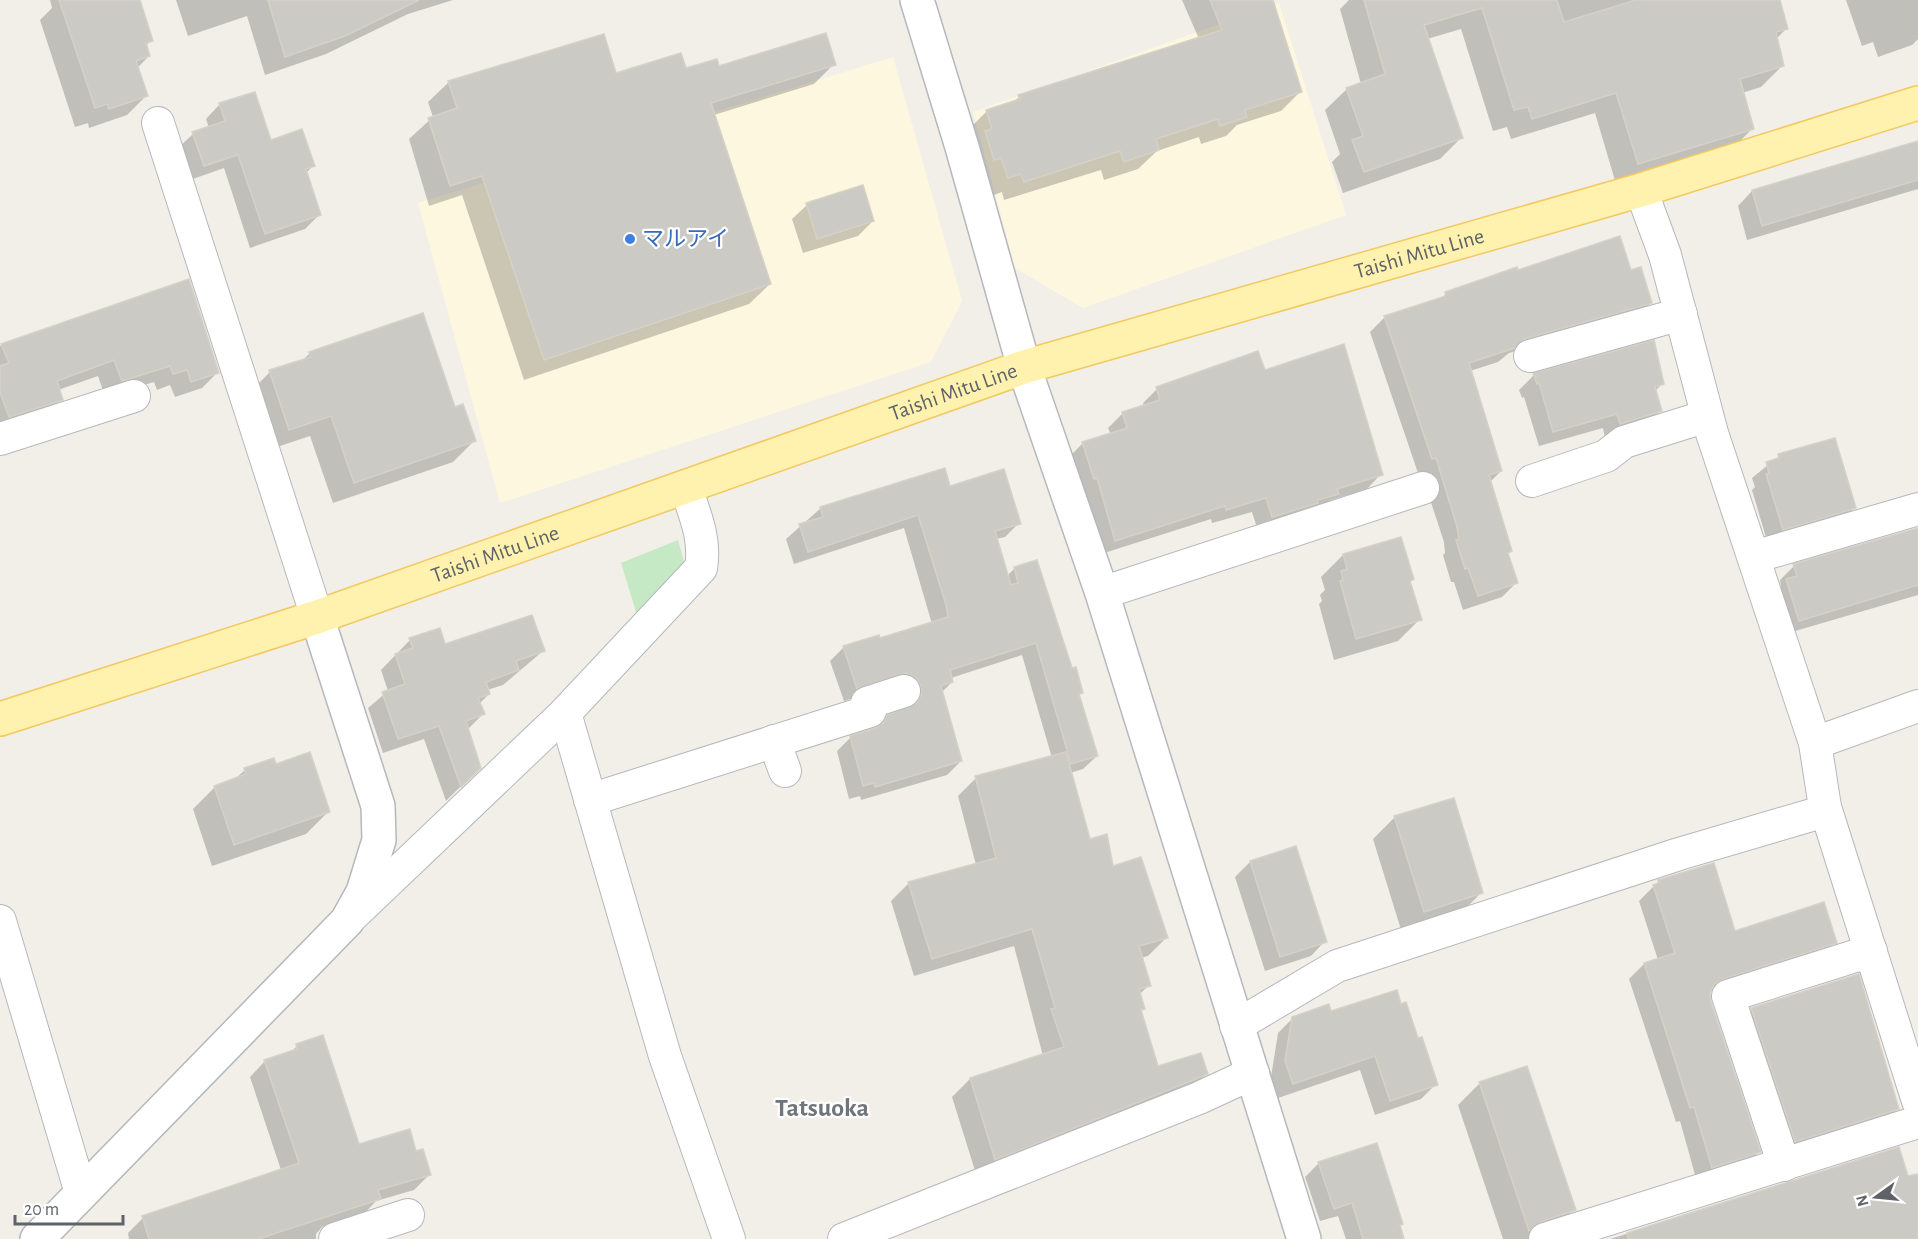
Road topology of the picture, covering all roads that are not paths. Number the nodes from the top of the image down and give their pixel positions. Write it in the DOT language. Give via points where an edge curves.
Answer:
graph roads {
  1 [pos="917,0"];
  2 [pos="1918,103"];
  3 [pos="158,123"];
  4 [pos="1641,190"];
  5 [pos="1681,314"];
  6 [pos="1530,356"];
  7 [pos="1024,368"];
  8 [pos="134,396"];
  9 [pos="1707,416"];
  10 [pos="0,440"];
  11 [pos="1532,481"];
  12 [pos="686,488"];
  13 [pos="1423,488"];
  14 [pos="1918,508"];
  15 [pos="1754,557"];
  16 [pos="1102,593"];
  17 [pos="317,616"];
  18 [pos="904,691"];
  19 [pos="1918,706"];
  20 [pos="565,713"];
  21 [pos="0,718"];
  22 [pos="774,741"];
  23 [pos="1815,743"];
  24 [pos="784,771"];
  25 [pos="590,800"];
  26 [pos="1825,807"];
  27 [pos="0,921"];
  28 [pos="347,921"];
  29 [pos="1871,951"];
  30 [pos="1236,1026"];
  31 [pos="1252,1073"];
  32 [pos="1918,1101"];
  33 [pos="1918,1122"];
  34 [pos="1784,1165"];
  35 [pos="81,1193"];
  36 [pos="408,1215"];
  37 [pos="376,1233"];
  38 [pos="37,1239"];
  39 [pos="335,1239"];
  40 [pos="729,1239"];
  41 [pos="844,1239"];
  42 [pos="1304,1239"];
  43 [pos="1545,1239"];
  1 -- 7 [label="street"];
  2 -- 4 [label="main road, Taishi Mitu Line"];
  3 -- 17 [label="street"];
  4 -- 5 [label="street"];
  4 -- 7 [label="main road, Taishi Mitu Line"];
  5 -- 6 [label="street"];
  5 -- 9 [label="street"];
  7 -- 12 [label="main road, Taishi Mitu Line"];
  7 -- 16 [label="street"];
  8 -- 10 [label="street"];
  9 -- 11 [label="street" via="1624,442 1606,456"];
  9 -- 15 [label="street"];
  12 -- 17 [label="main road, Taishi Mitu Line"];
  12 -- 20 [label="street" via="702,536 701,568"];
  13 -- 16 [label="street"];
  14 -- 15 [label="street"];
  15 -- 23 [label="street"];
  16 -- 30 [label="street"];
  17 -- 21 [label="main road, Taishi Mitu Line"];
  17 -- 28 [label="street" via="378,806 380,840 363,892"];
  18 -- 22 [label="street" via="867,703 870,711"];
  19 -- 23 [label="street"];
  20 -- 25 [label="street"];
  20 -- 28 [label="street"];
  22 -- 24 [label="street"];
  22 -- 25 [label="street"];
  23 -- 26 [label="street"];
  25 -- 40 [label="street" via="665,1056"];
  26 -- 29 [label="street"];
  26 -- 30 [label="street" via="1815,814 1679,854 1337,966"];
  27 -- 35 [label="street"];
  28 -- 35 [label="street"];
  29 -- 32 [label="street"];
  29 -- 34 [label="street" via="1728,996"];
  30 -- 31 [label="street"];
  31 -- 41 [label="street" via="1199,1098"];
  31 -- 42 [label="street"];
  33 -- 34 [label="street"];
  34 -- 43 [label="street"];
  35 -- 38 [label="street"];
  36 -- 37 [label="street"];
  37 -- 39 [label="street"];
}
